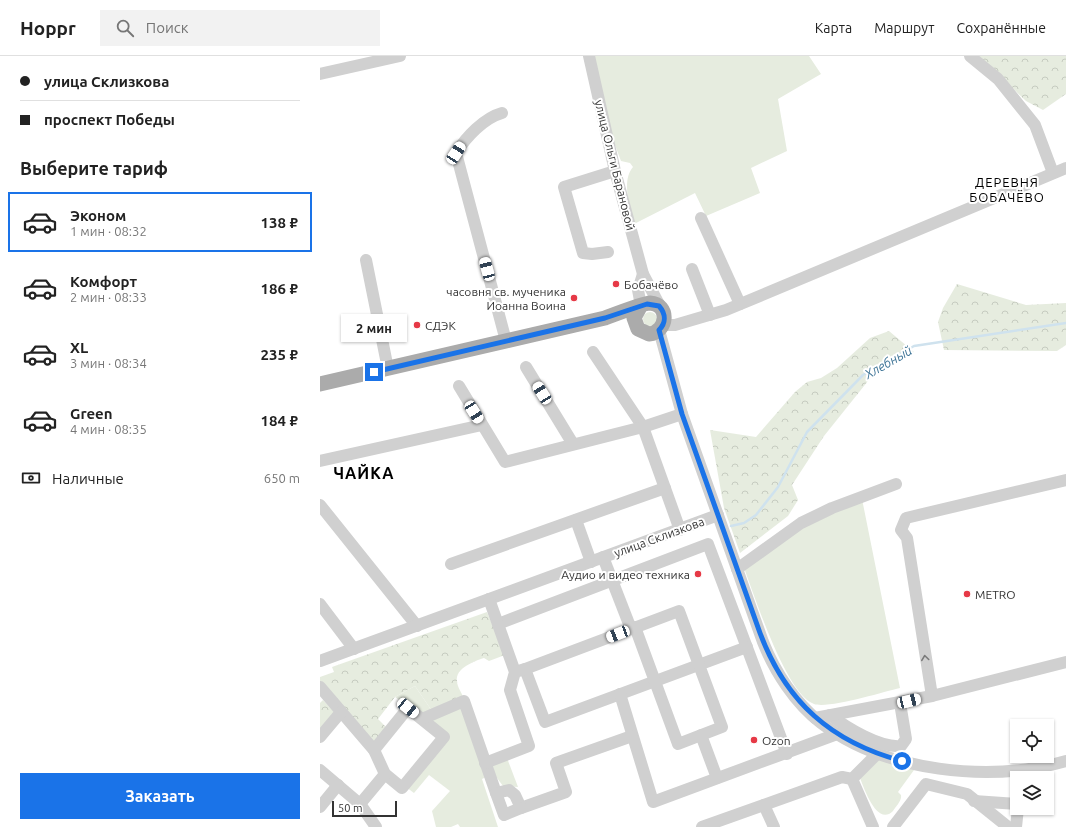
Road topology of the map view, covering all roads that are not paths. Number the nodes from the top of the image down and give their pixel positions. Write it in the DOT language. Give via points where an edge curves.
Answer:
graph roads {
  1 [pos="400,56"];
  2 [pos="589,56"];
  3 [pos="970,56"];
  4 [pos="320,74"];
  5 [pos="502,113"];
  6 [pos="1066,168"];
  7 [pos="615,171"];
  8 [pos="1053,173"];
  9 [pos="701,218"];
  10 [pos="608,252"];
  11 [pos="366,260"];
  12 [pos="692,269"];
  13 [pos="642,274"];
  14 [pos="740,304"];
  15 [pos="640,306"];
  16 [pos="661,308"];
  17 [pos="710,315"];
  18 [pos="605,318"];
  19 [pos="661,328"];
  20 [pos="640,330"];
  21 [pos="506,341"];
  22 [pos="593,352"];
  23 [pos="667,359"];
  24 [pos="526,367"];
  25 [pos="388,369"];
  26 [pos="320,384"];
  27 [pos="459,386"];
  28 [pos="682,414"];
  29 [pos="482,425"];
  30 [pos="643,427"];
  31 [pos="574,444"];
  32 [pos="320,461"];
  33 [pos="1066,480"];
  34 [pos="896,484"];
  35 [pos="665,488"];
  36 [pos="320,505"];
  37 [pos="718,515"];
  38 [pos="576,520"];
  39 [pos="680,530"];
  40 [pos="603,557"];
  41 [pos="591,562"];
  42 [pos="451,564"];
  43 [pos="737,569"];
  44 [pos="612,580"];
  45 [pos="489,599"];
  46 [pos="320,604"];
  47 [pos="498,624"];
  48 [pos="417,626"];
  49 [pos="633,628"];
  50 [pos="747,647"];
  51 [pos="354,649"];
  52 [pos="320,661"];
  53 [pos="1066,662"];
  54 [pos="699,664"];
  55 [pos="520,670"];
  56 [pos="655,681"];
  57 [pos="320,686"];
  58 [pos="620,694"];
  59 [pos="932,696"];
  60 [pos="900,703"];
  61 [pos="341,712"];
  62 [pos="830,715"];
  63 [pos="815,718"];
  64 [pos="422,719"];
  65 [pos="837,734"];
  66 [pos="701,735"];
  67 [pos="632,736"];
  68 [pos="320,737"];
  69 [pos="374,750"];
  70 [pos="787,754"];
  71 [pos="877,754"];
  72 [pos="1066,761"];
  73 [pos="485,763"];
  74 [pos="320,770"];
  75 [pos="385,774"];
  76 [pos="717,778"];
  77 [pos="852,779"];
  78 [pos="338,785"];
  79 [pos="496,793"];
  80 [pos="974,801"];
  81 [pos="360,804"];
  82 [pos="1010,804"];
  83 [pos="764,805"];
  84 [pos="320,807"];
  85 [pos="521,808"];
  86 [pos="1017,815"];
  87 [pos="376,827"];
  88 [pos="702,827"];
  89 [pos="774,827"];
  90 [pos="873,827"];
  91 [pos="893,827"];
  92 [pos="1008,827"];
  93 [pos="1016,827"];
  1 -- 4 [label="street"];
  2 -- 7 [label="street, улица Ольги Барановой"];
  3 -- 8 [label="street" via="998,80 1036,125"];
  5 -- 21 [label="street" via="495,115 479,128 463,142 456,153"];
  6 -- 8 [label="street"];
  7 -- 10 [label="street" via="564,187 583,253"];
  7 -- 13 [label="street, улица Ольги Барановой"];
  8 -- 14 [label="street"];
  9 -- 14 [label="street"];
  11 -- 25 [label="street"];
  12 -- 17 [label="street"];
  13 -- 15 [label="street, улица Ольги Барановой" via="638,290"];
  13 -- 16 [label="street, улица Ольги Барановой"];
  14 -- 17 [label="street"];
  15 -- 16 [label="main road" via="652,303"];
  15 -- 18 [label="main road"];
  15 -- 20 [label="main road" via="634,318"];
  16 -- 19 [label="main road" via="664,315"];
  17 -- 19 [label="street"];
  18 -- 20 [label="main road" via="623,322"];
  18 -- 21 [label="main road"];
  19 -- 20 [label="main road" via="651,334"];
  19 -- 23 [label="street"];
  20 -- 23 [label="street"];
  21 -- 25 [label="main road"];
  22 -- 30 [label="street"];
  23 -- 28 [label="street"];
  24 -- 31 [label="street"];
  25 -- 26 [label="main road"];
  27 -- 29 [label="street"];
  28 -- 30 [label="street"];
  28 -- 37 [label="street"];
  29 -- 31 [label="street" via="505,462"];
  29 -- 32 [label="street"];
  30 -- 31 [label="street"];
  30 -- 35 [label="street"];
  59 -- 33 [label="street, one-way" via="907,538 901,530 906,518"];
  34 -- 43 [label="street" via="800,523"];
  35 -- 38 [label="street"];
  35 -- 39 [label="street"];
  36 -- 48 [label="street"];
  37 -- 39 [label="street, улица Склизкова"];
  37 -- 43 [label="street, улица Склизкова"];
  38 -- 41 [label="street"];
  38 -- 42 [label="street"];
  39 -- 40 [label="street, улица Склизкова"];
  40 -- 41 [label="street, улица Склизкова"];
  40 -- 44 [label="street"];
  41 -- 45 [label="street, улица Склизкова"];
  43 -- 63 [label="street, улица Склизкова" via="771,659 790,690"];
  44 -- 47 [label="street"];
  44 -- 49 [label="street"];
  44 -- 50 [label="street" via="708,544"];
  45 -- 47 [label="street"];
  45 -- 48 [label="street, улица Склизкова"];
  46 -- 51 [label="street"];
  47 -- 55 [label="street"];
  48 -- 51 [label="street, улица Склизкова"];
  49 -- 54 [label="street" via="679,610"];
  49 -- 55 [label="street"];
  49 -- 56 [label="street"];
  50 -- 54 [label="street"];
  50 -- 70 [label="street"];
  51 -- 52 [label="street, улица Склизкова"];
  53 -- 59 [label="street"];
  54 -- 56 [label="street"];
  54 -- 66 [label="street" via="722,727"];
  55 -- 58 [label="street" via="545,722"];
  55 -- 73 [label="street" via="510,690 529,746"];
  56 -- 58 [label="street"];
  56 -- 66 [label="street" via="678,744"];
  57 -- 61 [label="street"];
  58 -- 67 [label="street"];
  59 -- 60 [label="street"];
  60 -- 62 [label="street"];
  60 -- 62 [label="street" via="906,739 901,746 892,747 880,743 856,732"];
  61 -- 68 [label="street"];
  61 -- 69 [label="street"];
  62 -- 63 [label="street"];
  63 -- 65 [label="street, улица Склизкова"];
  64 -- 69 [label="street" via="408,708"];
  64 -- 73 [label="street" via="464,701"];
  64 -- 75 [label="street" via="444,737 402,788"];
  65 -- 70 [label="street"];
  65 -- 71 [label="street, улица Склизкова"];
  66 -- 76 [label="street"];
  67 -- 76 [label="street" via="653,802"];
  67 -- 85 [label="street" via="556,763 568,797"];
  69 -- 75 [label="street"];
  70 -- 76 [label="street"];
  71 -- 72 [label="street, улица Склизкова" via="916,764 973,770 1040,768"];
  71 -- 77 [label="street"];
  73 -- 79 [label="street"];
  74 -- 78 [label="street"];
  75 -- 81 [label="street"];
  77 -- 83 [label="street" via="842,777"];
  77 -- 90 [label="street"];
  78 -- 81 [label="street"];
  78 -- 84 [label="street"];
  79 -- 85 [label="street" via="509,790 515,795"];
  79 -- 85 [label="street" via="504,814"];
  80 -- 82 [label="street"];
  80 -- 91 [label="street" via="966,794 926,784"];
  80 -- 92 [label="street"];
  81 -- 87 [label="street"];
  83 -- 88 [label="street"];
  83 -- 89 [label="street"];
  86 -- 93 [label="street"];
}
